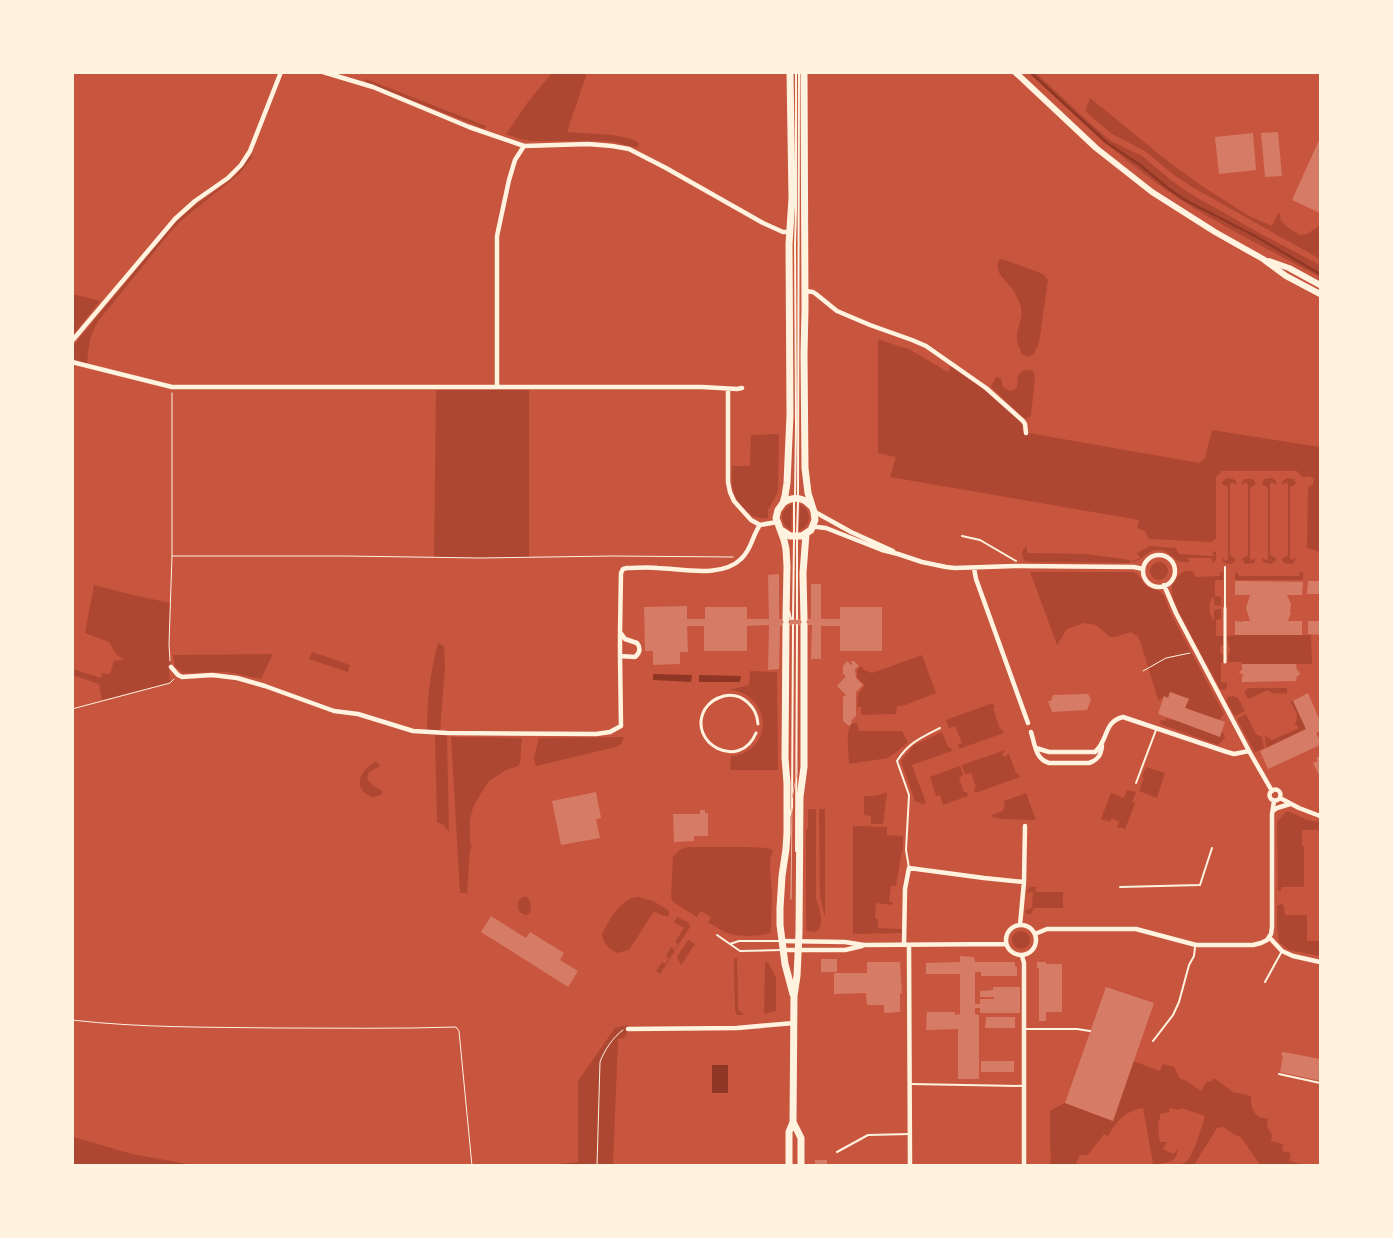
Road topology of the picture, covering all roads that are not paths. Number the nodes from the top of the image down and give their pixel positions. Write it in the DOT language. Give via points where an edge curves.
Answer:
graph roads {
  1 [pos="281,72"];
  2 [pos="323,72"];
  3 [pos="790,72"];
  4 [pos="797,72"];
  5 [pos="804,72"];
  6 [pos="1015,72"];
  7 [pos="524,146"];
  8 [pos="789,232"];
  9 [pos="1263,259"];
  10 [pos="1320,285"];
  11 [pos="805,291"];
  12 [pos="1320,294"];
  13 [pos="72,341"];
  14 [pos="72,362"];
  15 [pos="497,387"];
  16 [pos="742,388"];
  17 [pos="728,389"];
  18 [pos="1026,433"];
  19 [pos="796,498"];
  20 [pos="782,503"];
  21 [pos="814,510"];
  22 [pos="777,522"];
  23 [pos="760,525"];
  24 [pos="812,527"];
  25 [pos="781,530"];
  26 [pos="806,534"];
  27 [pos="962,536"];
  28 [pos="796,537"];
  29 [pos="898,554"];
  30 [pos="1016,562"];
  31 [pos="1225,567"];
  32 [pos="974,568"];
  33 [pos="1143,569"];
  34 [pos="1164,585"];
  35 [pos="1225,608"];
  36 [pos="790,622"];
  37 [pos="800,622"];
  38 [pos="620,632"];
  39 [pos="620,656"];
  40 [pos="1225,662"];
  41 [pos="171,667"];
  42 [pos="1028,723"];
  43 [pos="758,724"];
  44 [pos="940,728"];
  45 [pos="1156,728"];
  46 [pos="1031,732"];
  47 [pos="756,733"];
  48 [pos="1102,742"];
  49 [pos="1036,748"];
  50 [pos="1249,751"];
  51 [pos="1059,752"];
  52 [pos="1056,763"];
  53 [pos="1136,783"];
  54 [pos="1272,791"];
  55 [pos="1280,798"];
  56 [pos="1274,801"];
  57 [pos="1290,804"];
  58 [pos="1272,811"];
  59 [pos="1320,816"];
  60 [pos="1025,826"];
  61 [pos="787,833"];
  62 [pos="1212,848"];
  63 [pos="909,868"];
  64 [pos="1024,882"];
  65 [pos="1120,887"];
  66 [pos="1020,925"];
  67 [pos="1035,934"];
  68 [pos="717,935"];
  69 [pos="1269,937"];
  70 [pos="782,941"];
  71 [pos="799,942"];
  72 [pos="730,944"];
  73 [pos="1006,944"];
  74 [pos="906,945"];
  75 [pos="1196,945"];
  76 [pos="864,946"];
  77 [pos="783,950"];
  78 [pos="798,950"];
  79 [pos="1282,951"];
  80 [pos="1022,956"];
  81 [pos="1320,962"];
  82 [pos="1264,982"];
  83 [pos="794,996"];
  84 [pos="794,1023"];
  85 [pos="628,1029"];
  86 [pos="1024,1029"];
  87 [pos="1090,1031"];
  88 [pos="1153,1041"];
  89 [pos="1279,1074"];
  90 [pos="1320,1083"];
  91 [pos="909,1084"];
  92 [pos="1024,1086"];
  93 [pos="793,1122"];
  94 [pos="910,1134"];
  95 [pos="837,1152"];
  96 [pos="789,1166"];
  97 [pos="801,1166"];
  98 [pos="910,1166"];
  99 [pos="1024,1166"];
  1 -- 13 [label="street" via="241,166 175,219"];
  2 -- 7 [label="street"];
  3 -- 8 [label="main road" via="792,198"];
  4 -- 19 [label="lane"];
  5 -- 11 [label="main road"];
  6 -- 9 [label="main road" via="1096,148 1137,181 1192,218"];
  7 -- 8 [label="street" via="588,144 629,149 762,223"];
  7 -- 15 [label="street" via="513,166 498,236"];
  8 -- 20 [label="main road" via="790,415 787,483"];
  9 -- 10 [label="main road" via="1289,268"];
  9 -- 12 [label="main road"];
  11 -- 18 [label="street" via="813,292 838,311 939,354 986,388 1023,421"];
  11 -- 21 [label="main road" via="805,468"];
  14 -- 15 [label="street" via="172,387"];
  15 -- 17 [label="street"];
  16 -- 17 [label="street"];
  17 -- 23 [label="street" via="729,488 738,506"];
  19 -- 20 [label="main road"];
  19 -- 21 [label="main road" via="805,500"];
  19 -- 28 [label="lane"];
  20 -- 22 [label="main road"];
  21 -- 24 [label="main road"];
  21 -- 29 [label="street"];
  22 -- 23 [label="street"];
  22 -- 25 [label="main road"];
  23 -- 38 [label="street" via="750,548 739,561 726,568 623,569"];
  24 -- 26 [label="main road"];
  24 -- 29 [label="street" via="826,528"];
  25 -- 28 [label="main road"];
  25 -- 36 [label="main road" via="786,549"];
  26 -- 28 [label="main road"];
  26 -- 37 [label="main road"];
  27 -- 30 [label="lane" via="980,540"];
  28 -- 36 [label="lane"];
  28 -- 37 [label="lane"];
  29 -- 32 [label="street" via="937,566"];
  31 -- 35 [label="lane"];
  32 -- 33 [label="street" via="1077,566"];
  32 -- 42 [label="street"];
  33 -- 34 [label="street" via="1149,583"];
  33 -- 34 [label="street" via="1151,557 1161,555 1170,560 1174,574"];
  34 -- 50 [label="street"];
  35 -- 40 [label="street"];
  36 -- 61 [label="main road" via="785,758"];
  36 -- 61 [label="lane" via="792,808"];
  37 -- 71 [label="main road" via="805,752 800,797"];
  38 -- 39 [label="street"];
  38 -- 39 [label="street" via="625,638 638,643 640,649 635,656"];
  39 -- 41 [label="street" via="620,726 601,733 412,731 358,714 334,712 237,678 221,675 188,677 178,675"];
  43 -- 47 [label="street" via="751,705 743,698 733,696 714,700 702,716 702,729 707,741 724,752 743,749"];
  44 -- 63 [label="lane" via="914,741 897,761 909,795 906,850"];
  45 -- 48 [label="street" via="1123,716 1112,722"];
  45 -- 50 [label="street" via="1234,754"];
  45 -- 53 [label="lane"];
  46 -- 49 [label="street"];
  48 -- 51 [label="street" via="1092,753"];
  48 -- 52 [label="street" via="1100,755 1089,763"];
  49 -- 51 [label="street"];
  49 -- 52 [label="street" via="1041,759"];
  50 -- 54 [label="street"];
  51 -- 52 [label="street" via="1053,757"];
  54 -- 55 [label="street" via="1278,791"];
  54 -- 56 [label="street" via="1269,796"];
  55 -- 56 [label="street"];
  55 -- 57 [label="street"];
  56 -- 58 [label="street"];
  57 -- 58 [label="street"];
  57 -- 59 [label="street"];
  58 -- 69 [label="street" via="1272,925"];
  60 -- 64 [label="street"];
  61 -- 70 [label="main road" via="780,905"];
  62 -- 65 [label="lane" via="1200,885"];
  63 -- 64 [label="street"];
  63 -- 74 [label="street" via="905,889"];
  64 -- 66 [label="street"];
  66 -- 67 [label="street"];
  66 -- 73 [label="street" via="1009,930"];
  67 -- 75 [label="street" via="1046,929 1136,929"];
  67 -- 80 [label="street" via="1034,948"];
  68 -- 72 [label="lane"];
  69 -- 75 [label="street" via="1252,945"];
  69 -- 79 [label="street"];
  70 -- 71 [label="street"];
  70 -- 72 [label="lane" via="739,940"];
  70 -- 77 [label="main road"];
  71 -- 76 [label="street" via="845,942"];
  71 -- 78 [label="main road"];
  72 -- 77 [label="lane" via="740,951"];
  73 -- 74 [label="street"];
  73 -- 80 [label="street" via="1012,953"];
  74 -- 76 [label="street"];
  74 -- 91 [label="street"];
  75 -- 88 [label="lane" via="1179,1002"];
  76 -- 78 [label="street" via="845,950"];
  77 -- 78 [label="street"];
  77 -- 83 [label="main road"];
  78 -- 83 [label="main road"];
  79 -- 81 [label="street"];
  79 -- 82 [label="lane"];
  80 -- 86 [label="street"];
  83 -- 84 [label="main road"];
  84 -- 85 [label="street" via="736,1028"];
  84 -- 93 [label="main road"];
  86 -- 87 [label="lane"];
  86 -- 92 [label="street"];
  89 -- 90 [label="lane"];
  91 -- 92 [label="lane"];
  91 -- 94 [label="street"];
  92 -- 99 [label="street"];
  93 -- 96 [label="main road" via="789,1132"];
  93 -- 97 [label="main road" via="801,1138"];
  94 -- 95 [label="lane" via="868,1135"];
  94 -- 98 [label="street"];
}
